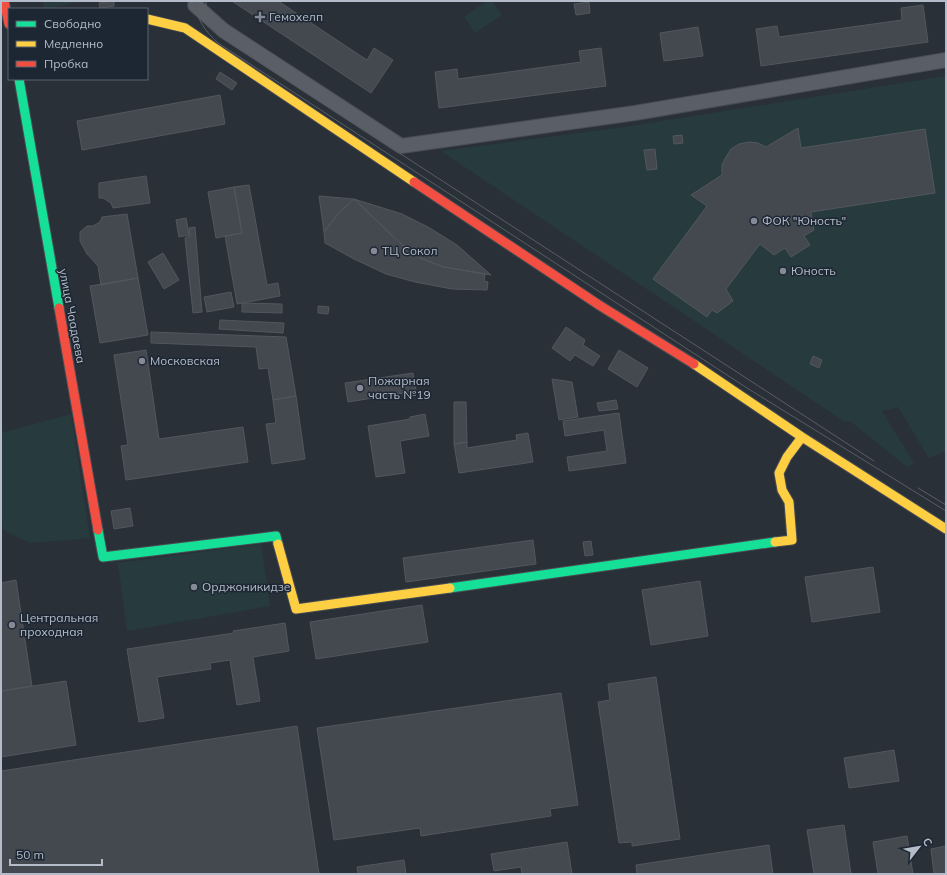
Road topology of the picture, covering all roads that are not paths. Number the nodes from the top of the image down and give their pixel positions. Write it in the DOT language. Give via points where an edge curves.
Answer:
graph roads {
  1 [pos="4,1"];
  2 [pos="196,3"];
  3 [pos="8,19"];
  4 [pos="148,19"];
  5 [pos="185,28"];
  6 [pos="946,60"];
  7 [pos="19,80"];
  8 [pos="401,146"];
  9 [pos="389,166"];
  10 [pos="802,437"];
  11 [pos="946,529"];
  1 -- 3 [label="street"];
  2 -- 5 [label="street"];
  2 -- 8 [label="street" via="223,30"];
  4 -- 5 [label="street"];
  5 -- 9 [label="street"];
  6 -- 8 [label="street" via="635,113"];
  7 -- 10 [label="street, улица Чаадаева" via="103,557 276,536 296,609 792,540 789,502 782,490 779,473"];
  8 -- 9 [label="street"];
  9 -- 10 [label="street" via="599,305 707,372"];
  10 -- 11 [label="street"];
}
